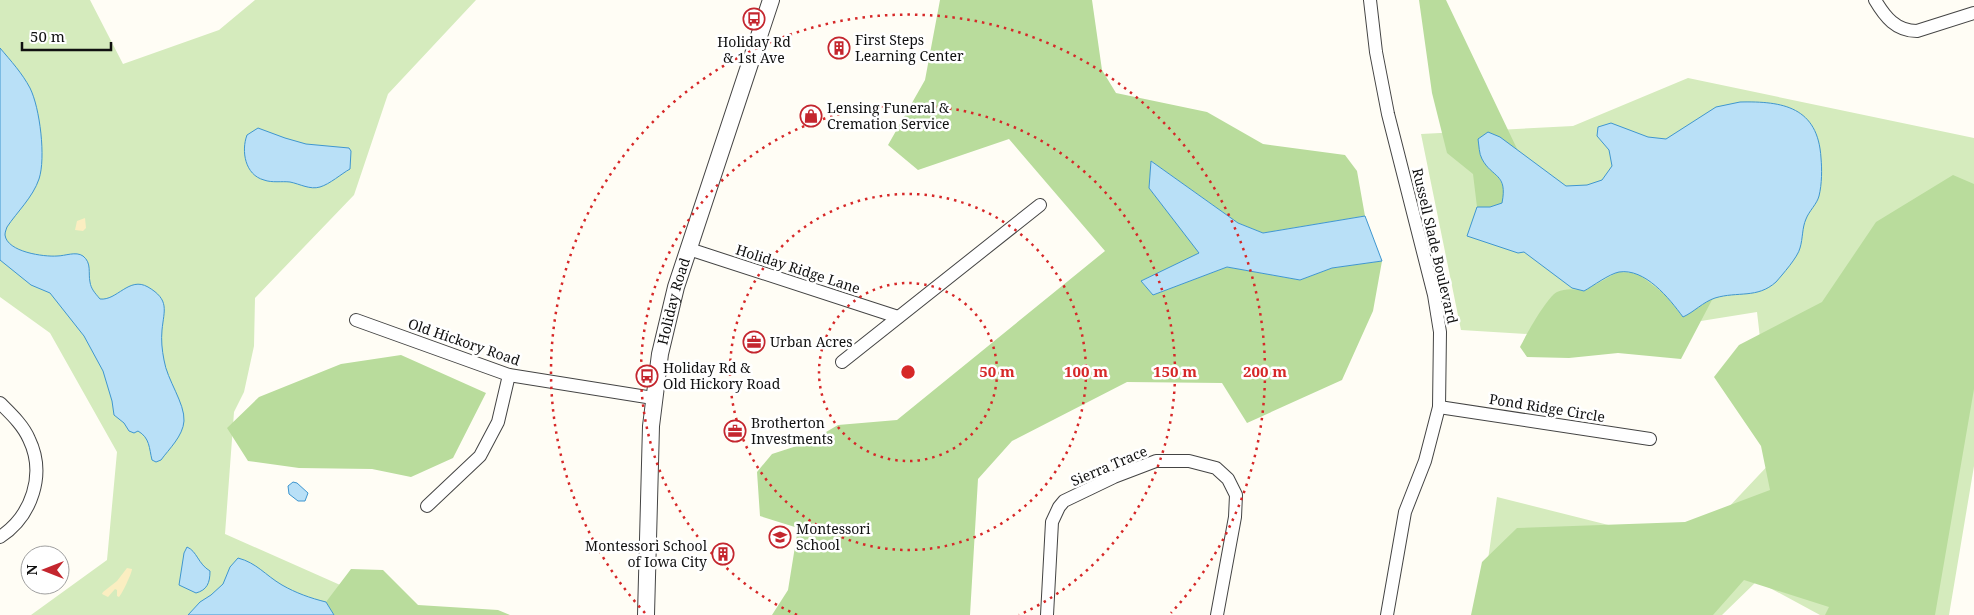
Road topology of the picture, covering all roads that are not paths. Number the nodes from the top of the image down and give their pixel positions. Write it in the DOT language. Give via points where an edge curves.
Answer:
graph roads {
  1 [pos="770,0"];
  2 [pos="1370,0"];
  3 [pos="1875,0"];
  4 [pos="1974,12"];
  5 [pos="1040,205"];
  6 [pos="689,249"];
  7 [pos="898,317"];
  8 [pos="356,320"];
  9 [pos="842,362"];
  10 [pos="509,375"];
  11 [pos="653,398"];
  12 [pos="0,403"];
  13 [pos="1440,407"];
  14 [pos="1650,439"];
  15 [pos="427,506"];
  16 [pos="0,537"];
  17 [pos="646,615"];
  18 [pos="1047,615"];
  19 [pos="1217,615"];
  20 [pos="1387,615"];
  1 -- 6 [label="street, Holiday Road"];
  2 -- 13 [label="street, Russell Slade Boulevard" via="1388,114 1439,323"];
  3 -- 4 [label="street" via="1893,23 1909,31"];
  5 -- 7 [label="street"];
  6 -- 7 [label="street, Holiday Ridge Lane"];
  6 -- 11 [label="street, Holiday Road" via="667,320"];
  7 -- 9 [label="street"];
  8 -- 10 [label="street, Old Hickory Road"];
  10 -- 11 [label="street, Old Hickory Road"];
  10 -- 15 [label="street" via="498,422 480,456"];
  11 -- 17 [label="street, Holiday Road"];
  12 -- 16 [label="street" via="21,425 29,439 36,467 35,488 28,508 19,522"];
  13 -- 14 [label="street, Pond Ridge Circle"];
  13 -- 20 [label="street, Russell Slade Boulevard" via="1425,461 1405,512"];
  18 -- 19 [label="street, Sierra Trace" via="1052,522 1064,501 1156,461 1189,461 1216,468 1228,479 1236,495 1235,518"];
}
